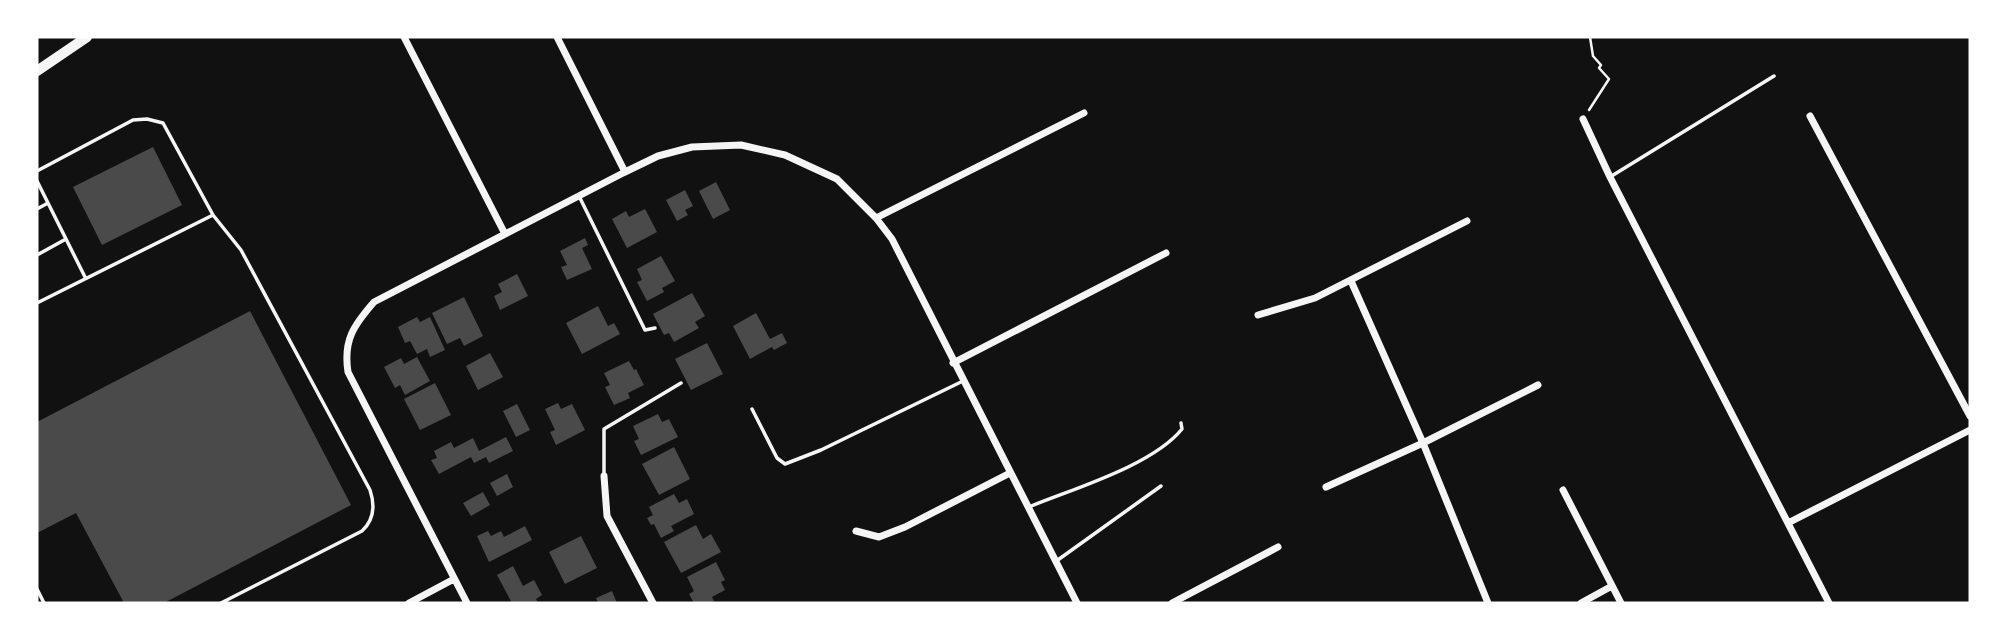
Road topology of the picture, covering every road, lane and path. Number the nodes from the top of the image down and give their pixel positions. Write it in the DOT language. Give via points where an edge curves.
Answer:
graph roads {
  1 [pos="88,37"];
  2 [pos="404,37"];
  3 [pos="557,37"];
  4 [pos="1590,37"];
  5 [pos="37,71"];
  6 [pos="1774,76"];
  7 [pos="1594,104"];
  8 [pos="1084,114"];
  9 [pos="1810,116"];
  10 [pos="1583,119"];
  11 [pos="37,171"];
  12 [pos="625,172"];
  13 [pos="1610,177"];
  14 [pos="37,181"];
  15 [pos="578,195"];
  16 [pos="48,203"];
  17 [pos="37,209"];
  18 [pos="213,215"];
  19 [pos="876,218"];
  20 [pos="1467,221"];
  21 [pos="505,234"];
  22 [pos="66,240"];
  23 [pos="1166,253"];
  24 [pos="37,254"];
  25 [pos="85,278"];
  26 [pos="1351,281"];
  27 [pos="37,303"];
  28 [pos="1258,315"];
  29 [pos="655,328"];
  30 [pos="953,363"];
  31 [pos="963,381"];
  32 [pos="681,383"];
  33 [pos="1538,385"];
  34 [pos="752,409"];
  35 [pos="1970,416"];
  36 [pos="1181,423"];
  37 [pos="1970,430"];
  38 [pos="1423,443"];
  39 [pos="1010,473"];
  40 [pos="604,476"];
  41 [pos="1161,486"];
  42 [pos="1326,487"];
  43 [pos="1563,490"];
  44 [pos="1027,508"];
  45 [pos="1788,523"];
  46 [pos="856,531"];
  47 [pos="1278,547"];
  48 [pos="1055,562"];
  49 [pos="454,579"];
  50 [pos="1612,586"];
  51 [pos="37,589"];
  52 [pos="44,603"];
  53 [pos="221,603"];
  54 [pos="409,603"];
  55 [pos="467,603"];
  56 [pos="653,603"];
  57 [pos="1076,603"];
  58 [pos="1172,603"];
  59 [pos="1488,603"];
  60 [pos="1581,603"];
  61 [pos="1621,603"];
  62 [pos="1829,603"];
  1 -- 5 [label="main road"];
  2 -- 21 [label="street"];
  3 -- 12 [label="street"];
  4 -- 7 [label="path" via="1593,56 1609,79"];
  6 -- 13 [label="lane"];
  8 -- 19 [label="street"];
  9 -- 35 [label="street"];
  10 -- 13 [label="street"];
  11 -- 18 [label="lane" via="133,120 147,118 163,123"];
  12 -- 15 [label="street"];
  12 -- 19 [label="street" via="692,147 741,145 785,155 837,179"];
  13 -- 45 [label="street"];
  14 -- 16 [label="lane"];
  15 -- 21 [label="street"];
  15 -- 29 [label="lane" via="645,330"];
  16 -- 17 [label="lane"];
  16 -- 22 [label="lane"];
  18 -- 25 [label="lane"];
  18 -- 53 [label="lane" via="240,250 370,489 373,505 371,519 362,531"];
  19 -- 30 [label="street" via="892,239"];
  20 -- 26 [label="street"];
  21 -- 49 [label="street" via="374,302 356,323 346,354 348,372"];
  22 -- 24 [label="lane"];
  22 -- 25 [label="lane"];
  23 -- 30 [label="street"];
  25 -- 27 [label="lane"];
  26 -- 28 [label="street" via="1315,298"];
  26 -- 38 [label="street"];
  30 -- 31 [label="street"];
  31 -- 34 [label="lane" via="785,464 777,458"];
  31 -- 39 [label="street"];
  32 -- 40 [label="lane" via="604,429"];
  33 -- 38 [label="street"];
  36 -- 44 [label="lane" via="1175,438 1144,457 1076,491"];
  37 -- 45 [label="street"];
  38 -- 42 [label="street"];
  38 -- 59 [label="street"];
  39 -- 44 [label="street"];
  39 -- 46 [label="street" via="879,537"];
  40 -- 56 [label="street" via="607,516"];
  41 -- 48 [label="lane"];
  43 -- 50 [label="street"];
  44 -- 48 [label="street"];
  45 -- 62 [label="street"];
  47 -- 58 [label="street"];
  48 -- 57 [label="street"];
  49 -- 54 [label="street"];
  49 -- 55 [label="street"];
  50 -- 60 [label="street"];
  50 -- 61 [label="street"];
  51 -- 52 [label="lane"];
}
